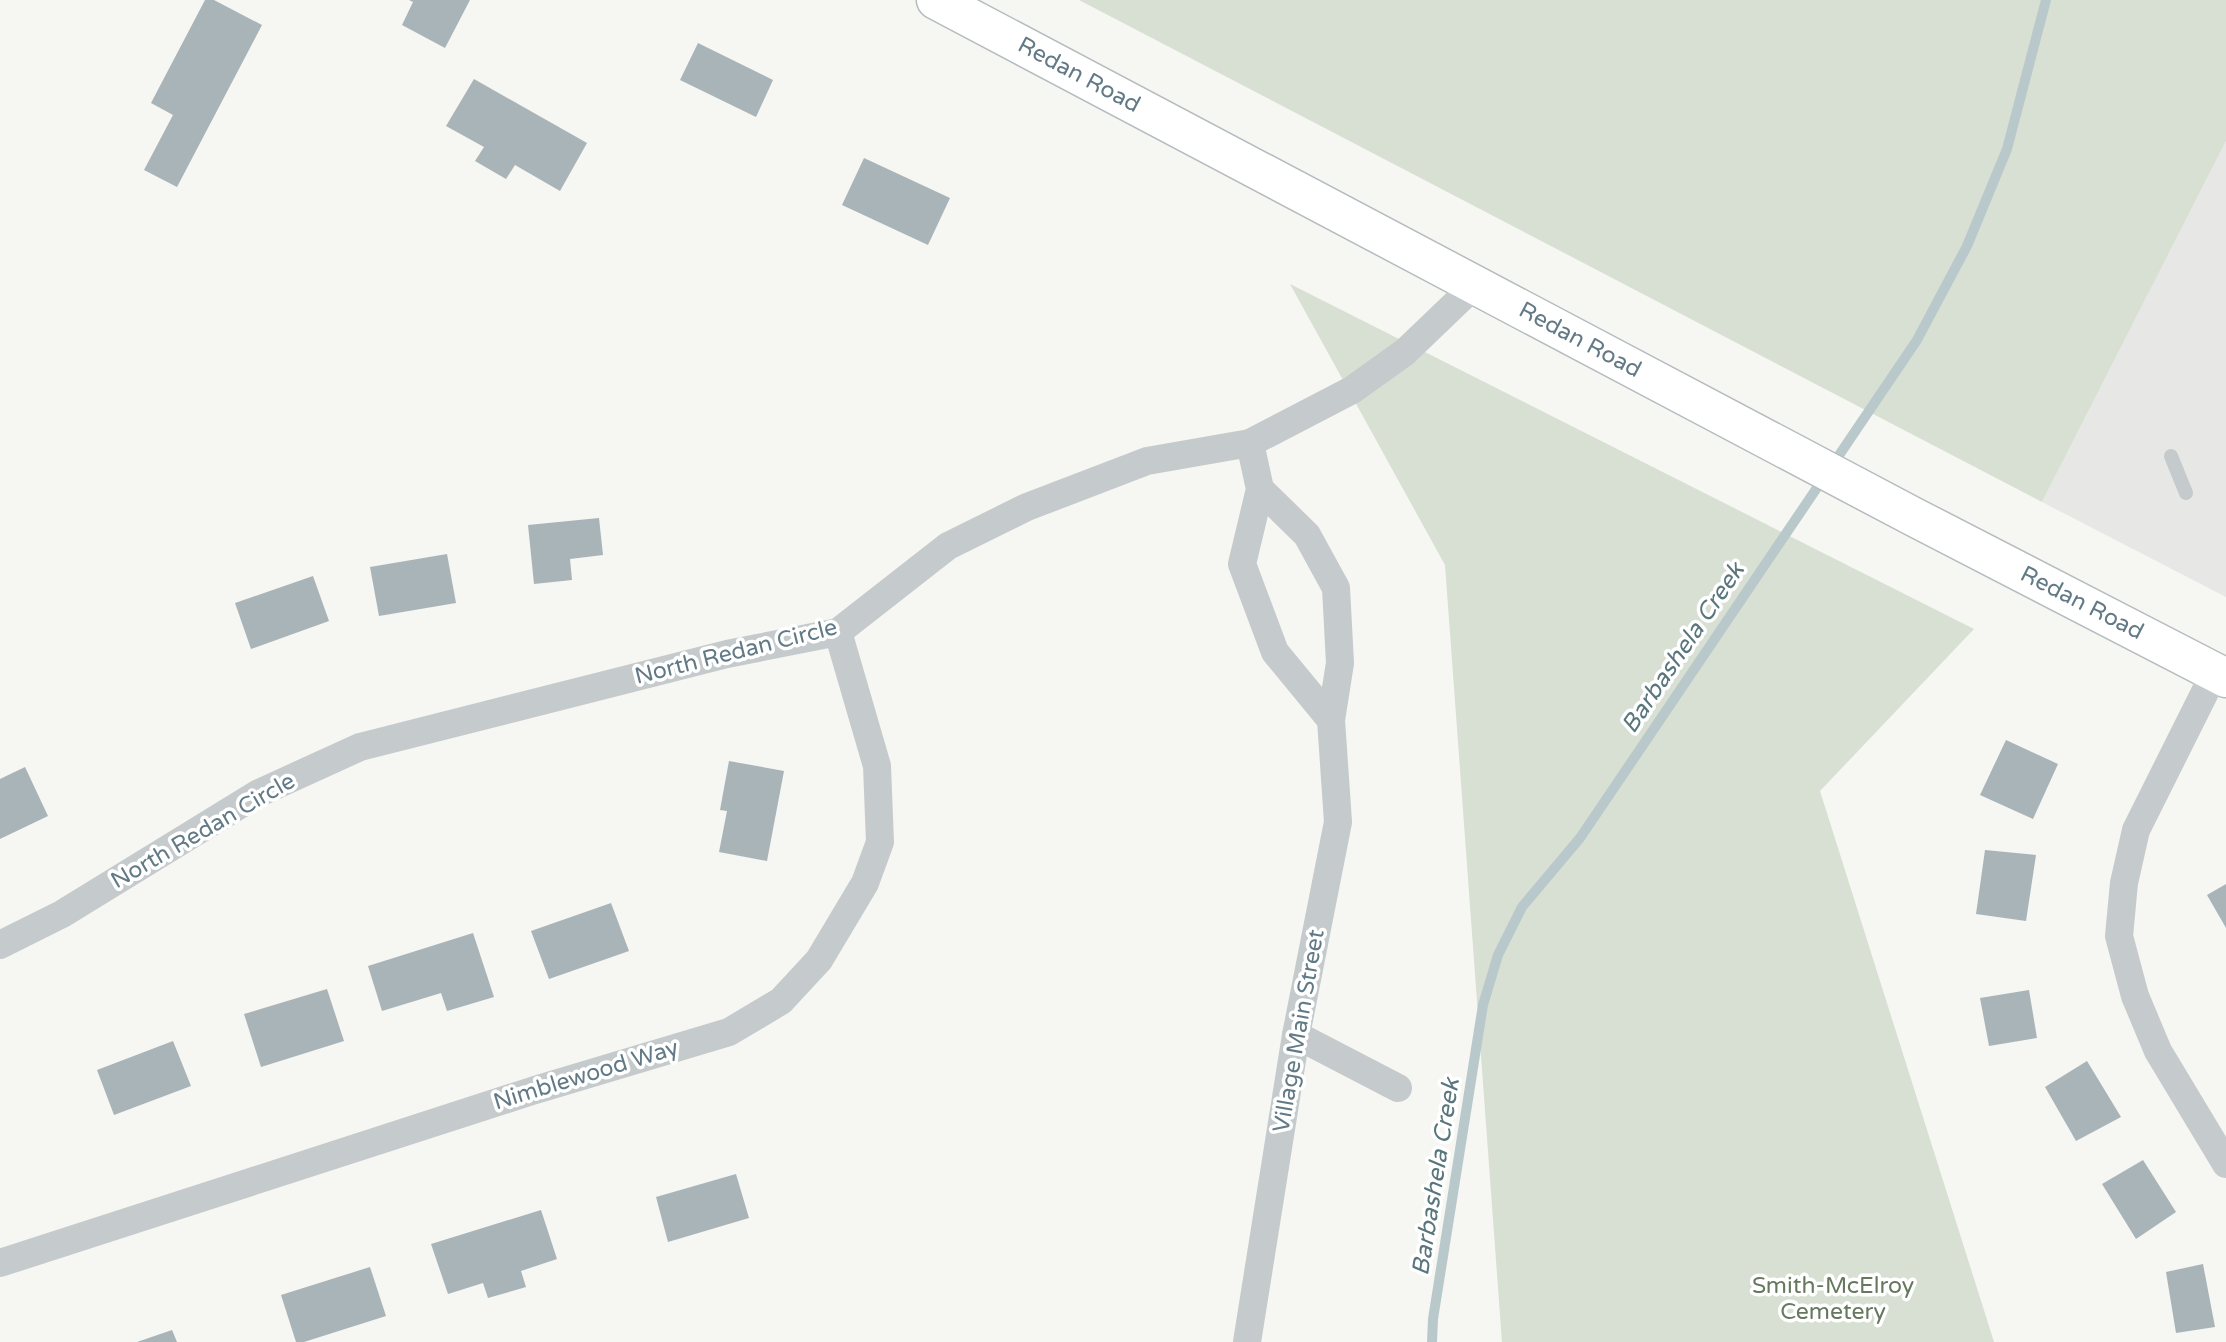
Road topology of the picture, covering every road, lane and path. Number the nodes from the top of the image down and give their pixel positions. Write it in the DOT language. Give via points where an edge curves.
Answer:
graph roads {
  1 [pos="936,0"];
  2 [pos="1476,284"];
  3 [pos="1250,443"];
  4 [pos="2171,456"];
  5 [pos="1260,489"];
  6 [pos="2186,493"];
  7 [pos="838,632"];
  8 [pos="2223,675"];
  9 [pos="1331,720"];
  10 [pos="0,945"];
  11 [pos="1296,1035"];
  12 [pos="1398,1088"];
  13 [pos="2226,1164"];
  14 [pos="0,1263"];
  15 [pos="1247,1342"];
  1 -- 2 [label="main road, Redan Road"];
  2 -- 3 [label="street, North Redan Circle" via="1405,352 1352,390"];
  2 -- 8 [label="main road, Redan Road"];
  3 -- 5 [label="street"];
  3 -- 7 [label="street, North Redan Circle" via="1147,461 1027,507 948,546"];
  4 -- 6 [label="lane"];
  5 -- 9 [label="street, Village Main Street" via="1307,535 1336,588 1340,663"];
  5 -- 9 [label="street" via="1242,564 1275,652"];
  7 -- 10 [label="street, North Redan Circle" via="727,654 360,747 259,793 62,914"];
  7 -- 14 [label="street, Nimblewood Way" via="877,766 880,842 865,883 819,960 781,1001 729,1032"];
  8 -- 13 [label="street" via="2136,830 2119,936 2135,996 2158,1051"];
  9 -- 11 [label="street, Village Main Street" via="1338,822"];
  11 -- 12 [label="street"];
  11 -- 15 [label="street, Village Main Street"];
}
